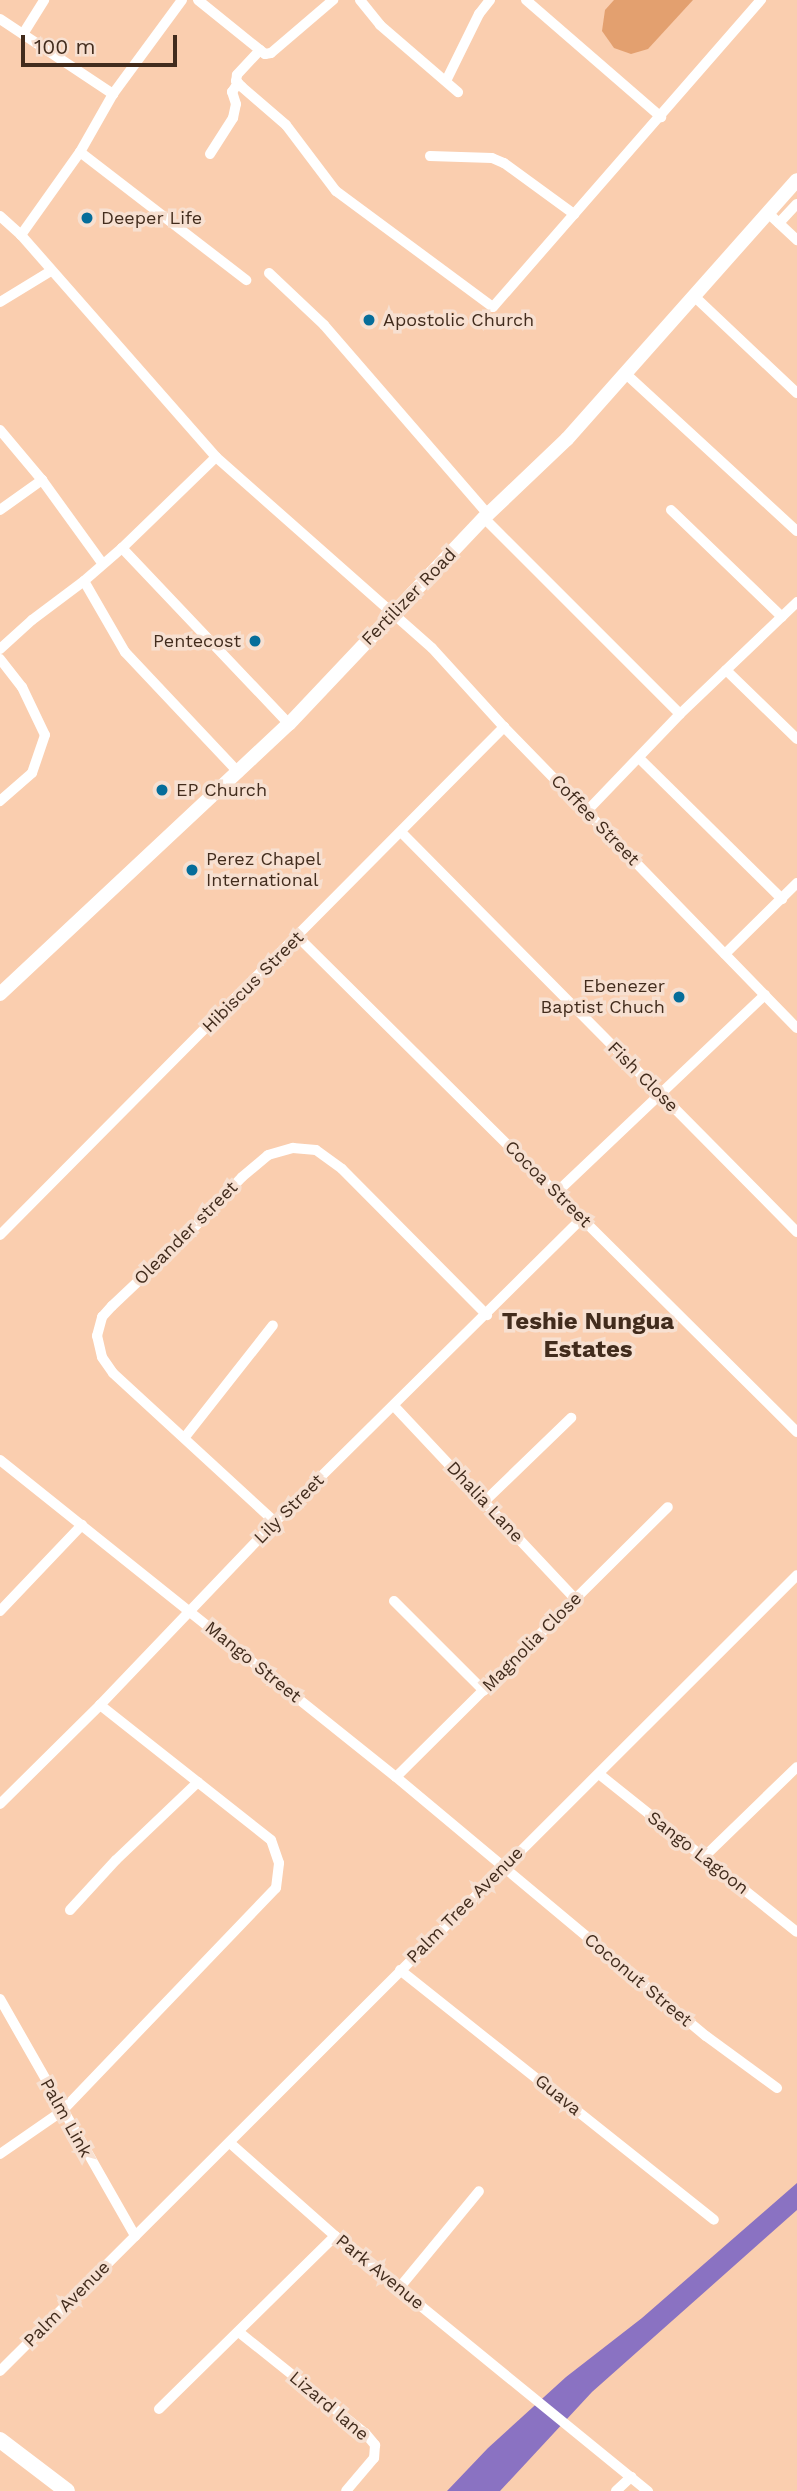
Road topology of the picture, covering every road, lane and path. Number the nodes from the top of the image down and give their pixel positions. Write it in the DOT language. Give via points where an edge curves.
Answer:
graph roads {
  1 [pos="44,0"];
  2 [pos="182,0"];
  3 [pos="198,0"];
  4 [pos="333,0"];
  5 [pos="360,0"];
  6 [pos="490,0"];
  7 [pos="526,0"];
  8 [pos="761,0"];
  9 [pos="0,19"];
  10 [pos="23,34"];
  11 [pos="260,50"];
  12 [pos="446,81"];
  13 [pos="238,83"];
  14 [pos="458,92"];
  15 [pos="113,94"];
  16 [pos="661,117"];
  17 [pos="80,152"];
  18 [pos="210,155"];
  19 [pos="430,156"];
  20 [pos="797,180"];
  21 [pos="797,204"];
  22 [pos="574,214"];
  23 [pos="0,216"];
  24 [pos="773,218"];
  25 [pos="21,235"];
  26 [pos="797,240"];
  27 [pos="51,271"];
  28 [pos="268,273"];
  29 [pos="246,280"];
  30 [pos="695,297"];
  31 [pos="0,302"];
  32 [pos="626,374"];
  33 [pos="797,393"];
  34 [pos="0,430"];
  35 [pos="216,457"];
  36 [pos="42,480"];
  37 [pos="0,510"];
  38 [pos="671,510"];
  39 [pos="486,516"];
  40 [pos="797,531"];
  41 [pos="122,548"];
  42 [pos="102,563"];
  43 [pos="84,581"];
  44 [pos="797,603"];
  45 [pos="393,613"];
  46 [pos="782,617"];
  47 [pos="0,649"];
  48 [pos="0,659"];
  49 [pos="726,670"];
  50 [pos="680,714"];
  51 [pos="289,724"];
  52 [pos="504,727"];
  53 [pos="797,739"];
  54 [pos="639,758"];
  55 [pos="239,773"];
  56 [pos="0,801"];
  57 [pos="586,812"];
  58 [pos="401,832"];
  59 [pos="797,883"];
  60 [pos="782,899"];
  61 [pos="298,937"];
  62 [pos="725,954"];
  63 [pos="0,994"];
  64 [pos="765,995"];
  65 [pos="797,1028"];
  66 [pos="661,1096"];
  67 [pos="556,1193"];
  68 [pos="581,1219"];
  69 [pos="797,1232"];
  70 [pos="0,1235"];
  71 [pos="487,1315"];
  72 [pos="273,1325"];
  73 [pos="394,1406"];
  74 [pos="572,1418"];
  75 [pos="797,1432"];
  76 [pos="185,1437"];
  77 [pos="0,1460"];
  78 [pos="485,1501"];
  79 [pos="668,1507"];
  80 [pos="275,1522"];
  81 [pos="82,1525"];
  82 [pos="797,1575"];
  83 [pos="575,1599"];
  84 [pos="394,1601"];
  85 [pos="0,1611"];
  86 [pos="188,1611"];
  87 [pos="484,1691"];
  88 [pos="100,1705"];
  89 [pos="797,1767"];
  90 [pos="598,1774"];
  91 [pos="396,1777"];
  92 [pos="198,1782"];
  93 [pos="0,1804"];
  94 [pos="704,1857"];
  95 [pos="504,1866"];
  96 [pos="70,1910"];
  97 [pos="797,1932"];
  98 [pos="400,1970"];
  99 [pos="0,1998"];
  100 [pos="777,2088"];
  101 [pos="62,2111"];
  102 [pos="230,2143"];
  103 [pos="0,2154"];
  104 [pos="479,2192"];
  105 [pos="714,2220"];
  106 [pos="135,2236"];
  107 [pos="335,2236"];
  108 [pos="400,2287"];
  109 [pos="240,2333"];
  110 [pos="0,2371"];
  111 [pos="159,2409"];
  112 [pos="0,2440"];
  113 [pos="631,2477"];
  114 [pos="67,2491"];
  115 [pos="346,2491"];
  116 [pos="616,2491"];
  117 [pos="648,2491"];
  1 -- 10 [label="street"];
  2 -- 15 [label="street"];
  3 -- 11 [label="street"];
  4 -- 11 [label="street" via="271,53"];
  5 -- 12 [label="street" via="380,25"];
  6 -- 12 [label="street"];
  7 -- 16 [label="street"];
  8 -- 16 [label="street"];
  9 -- 10 [label="street"];
  10 -- 15 [label="street"];
  11 -- 13 [label="street" via="237,75"];
  12 -- 14 [label="street"];
  13 -- 18 [label="street" via="232,92 236,104 233,118"];
  13 -- 22 [label="street" via="286,125 337,191 493,307"];
  15 -- 17 [label="street"];
  16 -- 22 [label="street"];
  17 -- 25 [label="street"];
  17 -- 29 [label="street"];
  19 -- 22 [label="street" via="492,158 505,163"];
  20 -- 24 [label="street, Fertilizer Road"];
  21 -- 24 [label="street"];
  23 -- 25 [label="street, Coffee Street"];
  24 -- 26 [label="street"];
  24 -- 30 [label="street, Fertilizer Road"];
  25 -- 27 [label="street, Coffee Street"];
  27 -- 31 [label="street"];
  27 -- 35 [label="street, Coffee Street"];
  28 -- 39 [label="street" via="324,325"];
  30 -- 32 [label="street, Fertilizer Road"];
  30 -- 33 [label="street"];
  32 -- 39 [label="street, Fertilizer Road" via="567,439"];
  32 -- 40 [label="street"];
  34 -- 36 [label="street"];
  35 -- 41 [label="street"];
  35 -- 45 [label="street, Coffee Street"];
  36 -- 37 [label="street"];
  36 -- 42 [label="street"];
  38 -- 46 [label="street"];
  39 -- 45 [label="street, Fertilizer Road"];
  39 -- 50 [label="street"];
  41 -- 42 [label="street"];
  41 -- 51 [label="street"];
  42 -- 43 [label="street"];
  43 -- 47 [label="street"];
  43 -- 55 [label="street" via="125,652"];
  44 -- 46 [label="street"];
  45 -- 51 [label="street, Fertilizer Road"];
  45 -- 52 [label="street, Coffee Street" via="432,648"];
  46 -- 49 [label="street"];
  48 -- 56 [label="street" via="22,687 45,735 32,773"];
  49 -- 50 [label="street"];
  49 -- 53 [label="street"];
  50 -- 54 [label="street"];
  51 -- 55 [label="street, Fertilizer Road"];
  52 -- 57 [label="street, Coffee Street"];
  52 -- 58 [label="street, Hibiscus Street"];
  54 -- 57 [label="street"];
  54 -- 60 [label="street"];
  55 -- 63 [label="street, Fertilizer Road"];
  57 -- 62 [label="street, Coffee Street"];
  58 -- 61 [label="street, Hibiscus Street"];
  58 -- 66 [label="street, Fish Close"];
  59 -- 60 [label="street"];
  60 -- 62 [label="street"];
  61 -- 67 [label="street, Cocoa Street"];
  61 -- 70 [label="street, Hibiscus Street"];
  62 -- 64 [label="street, Coffee Street"];
  64 -- 65 [label="street, Coffee Street"];
  64 -- 66 [label="street"];
  66 -- 67 [label="street"];
  66 -- 69 [label="street, Fish Close"];
  67 -- 68 [label="street, Cocoa Street"];
  68 -- 71 [label="street, Lily Street"];
  68 -- 75 [label="street, Cocoa Street"];
  71 -- 73 [label="street, Lily Street"];
  71 -- 76 [label="street, Oleander street" via="342,1170 316,1150 293,1148 268,1155 102,1317 97,1336 108,1365"];
  72 -- 76 [label="street"];
  73 -- 78 [label="street, Dhalia Lane"];
  73 -- 80 [label="street, Lily Street"];
  74 -- 78 [label="street"];
  76 -- 80 [label="street, Oleander street"];
  77 -- 81 [label="street, Mango Street"];
  78 -- 83 [label="street, Dhalia Lane"];
  79 -- 83 [label="street, Magnolia Close"];
  80 -- 86 [label="street, Lily Street"];
  81 -- 85 [label="street"];
  81 -- 86 [label="street, Mango Street"];
  82 -- 90 [label="street, Palm Tree Avenue"];
  83 -- 87 [label="street, Magnolia Close"];
  84 -- 87 [label="street"];
  86 -- 88 [label="street, Lily Street"];
  86 -- 91 [label="street, Mango Street"];
  87 -- 91 [label="street, Magnolia Close"];
  88 -- 92 [label="street"];
  88 -- 93 [label="street, Lily Street"];
  89 -- 94 [label="street"];
  90 -- 94 [label="street, Sango Lagoon"];
  90 -- 95 [label="street, Palm Tree Avenue"];
  91 -- 95 [label="street, Mango Street"];
  92 -- 96 [label="street"];
  92 -- 101 [label="street" via="271,1840 279,1863 276,1888"];
  94 -- 97 [label="street, Sango Lagoon"];
  95 -- 98 [label="street, Palm Tree Avenue"];
  95 -- 100 [label="street, Coconut Street" via="667,2004"];
  98 -- 102 [label="street, Palm Tree Avenue"];
  98 -- 105 [label="street, Guava"];
  99 -- 101 [label="street, Palm Link"];
  101 -- 103 [label="street"];
  101 -- 106 [label="street, Palm Link"];
  102 -- 106 [label="street, Palm Tree Avenue"];
  102 -- 107 [label="street, Park Avenue"];
  104 -- 108 [label="street"];
  106 -- 110 [label="street, Palm Avenue"];
  107 -- 108 [label="street, Park Avenue"];
  107 -- 109 [label="street"];
  108 -- 113 [label="street, Park Avenue"];
  109 -- 111 [label="street"];
  109 -- 115 [label="street, Lizard lane" via="374,2445 374,2458"];
  112 -- 114 [label="main road"];
  113 -- 116 [label="street"];
  113 -- 117 [label="street"];
}
